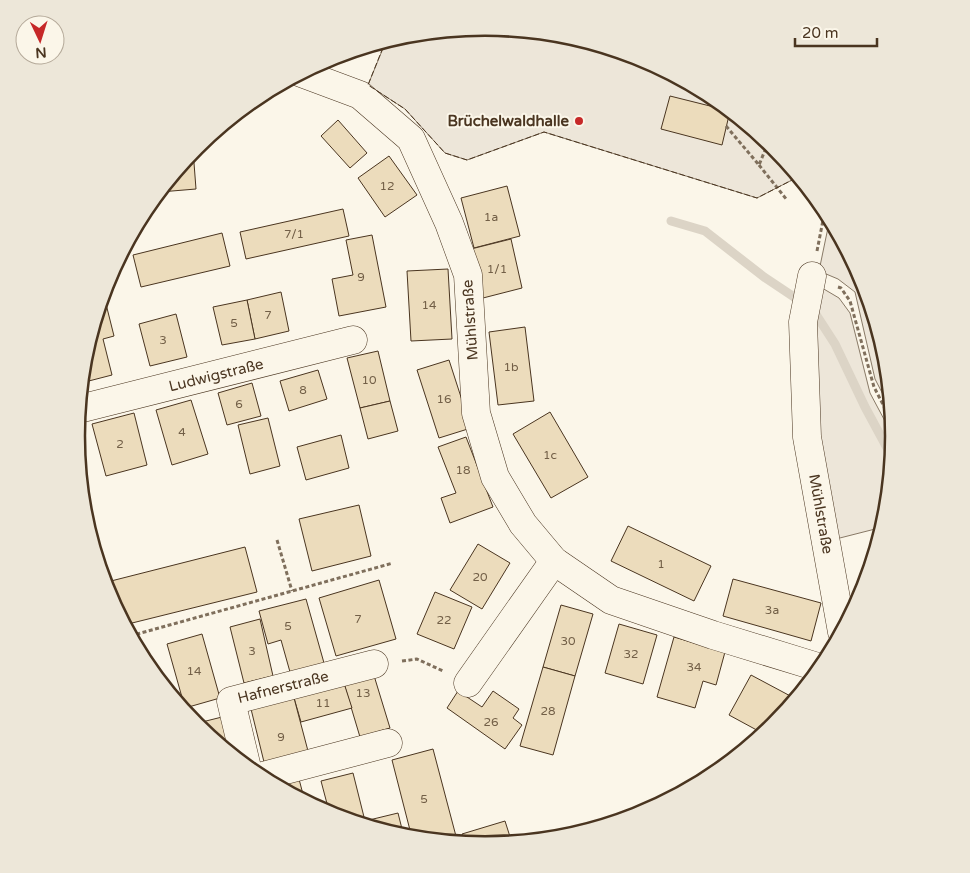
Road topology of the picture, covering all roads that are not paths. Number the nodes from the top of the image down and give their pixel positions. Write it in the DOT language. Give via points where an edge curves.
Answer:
graph roads {
  1 [pos="311,77"];
  2 [pos="812,276"];
  3 [pos="353,340"];
  4 [pos="86,408"];
  5 [pos="554,561"];
  6 [pos="840,621"];
  7 [pos="374,664"];
  8 [pos="813,665"];
  9 [pos="468,683"];
  10 [pos="388,743"];
  11 [pos="244,756"];
  12 [pos="271,774"];
  1 -- 5 [label="street, Mühlstraße" via="360,96 411,139 449,223 468,275 476,413 495,477 524,524"];
  2 -- 6 [label="street, Mühlstraße" via="803,322 807,437"];
  3 -- 4 [label="street, Ludwigstraße"];
  5 -- 8 [label="street, Mühlstraße" via="611,600"];
  5 -- 9 [label="street"];
  7 -- 11 [label="street, Hafnerstraße" via="231,700"];
  10 -- 12 [label="street"];
}
